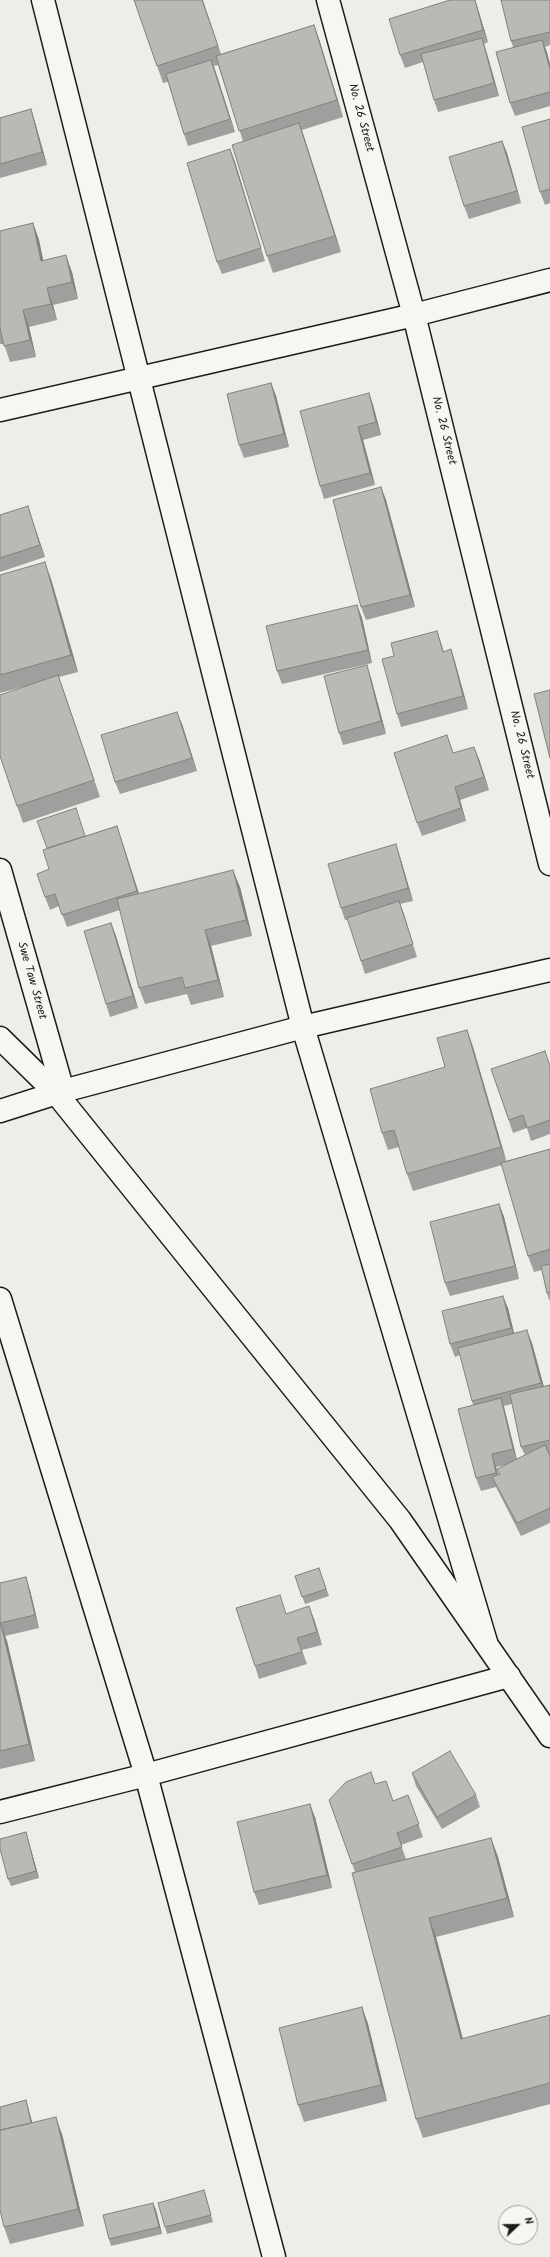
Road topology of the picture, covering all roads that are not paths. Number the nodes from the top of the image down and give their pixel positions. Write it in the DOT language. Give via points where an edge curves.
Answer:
graph roads {
  1 [pos="43,0"];
  2 [pos="328,0"];
  3 [pos="550,280"];
  4 [pos="414,315"];
  5 [pos="139,378"];
  6 [pos="0,410"];
  7 [pos="550,864"];
  8 [pos="0,870"];
  9 [pos="550,970"];
  10 [pos="303,1026"];
  11 [pos="0,1038"];
  12 [pos="59,1092"];
  13 [pos="0,1111"];
  14 [pos="0,1299"];
  15 [pos="487,1645"];
  16 [pos="509,1676"];
  17 [pos="546,1724"];
  18 [pos="146,1775"];
  19 [pos="0,1812"];
  20 [pos="274,2257"];
  1 -- 5 [label="street"];
  2 -- 4 [label="street, No. 26 Street"];
  3 -- 4 [label="street"];
  4 -- 5 [label="street"];
  4 -- 7 [label="street, No. 26 Street"];
  5 -- 6 [label="street"];
  5 -- 10 [label="street"];
  8 -- 12 [label="street, Swe Taw Street"];
  9 -- 10 [label="street"];
  10 -- 12 [label="street"];
  10 -- 15 [label="street"];
  11 -- 12 [label="street"];
  12 -- 13 [label="street"];
  12 -- 15 [label="street" via="400,1520"];
  14 -- 18 [label="street"];
  15 -- 16 [label="street"];
  16 -- 17 [label="street"];
  16 -- 18 [label="street"];
  18 -- 19 [label="street"];
  18 -- 20 [label="street"];
}
